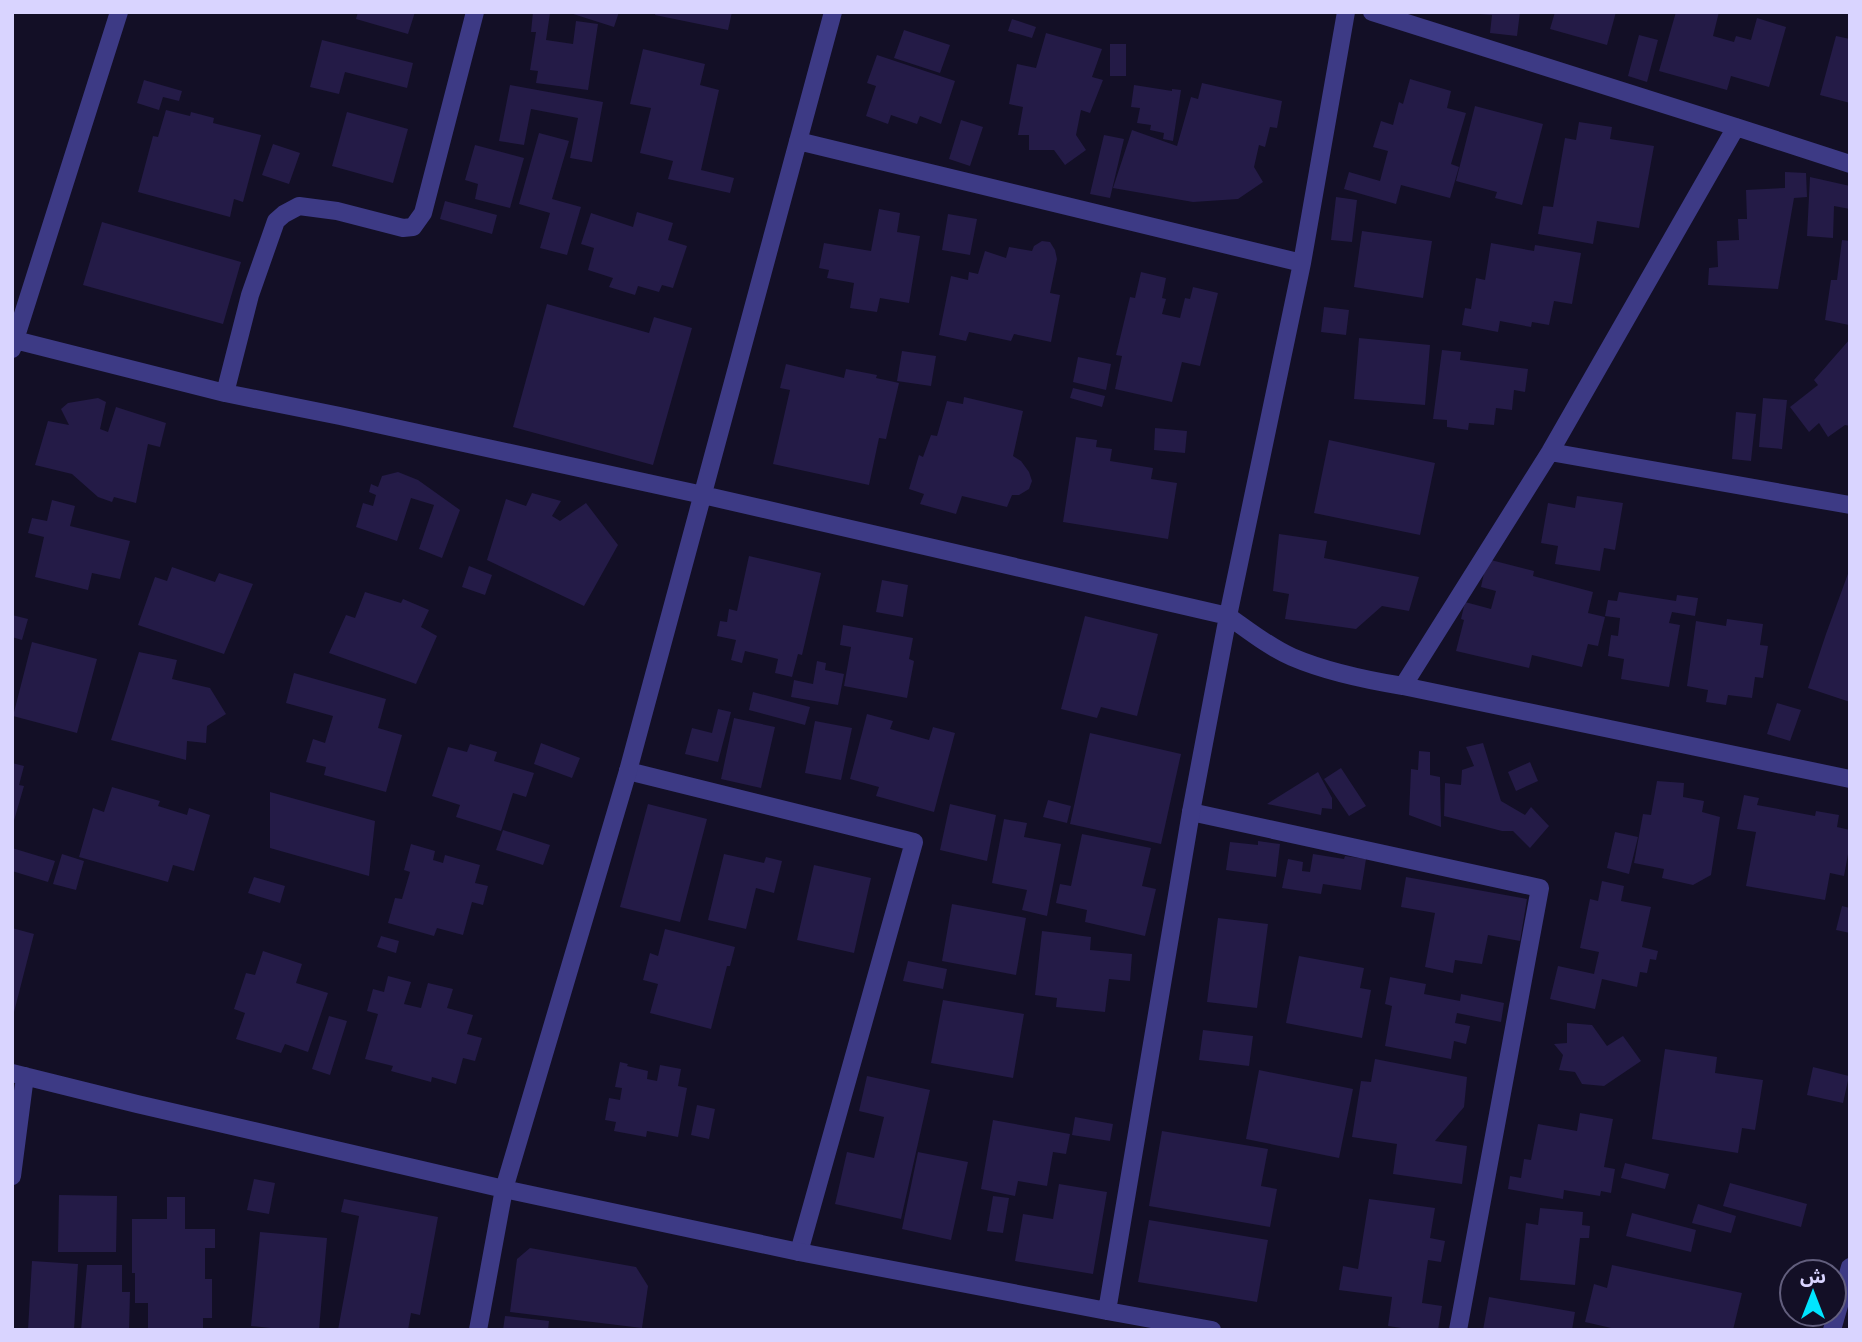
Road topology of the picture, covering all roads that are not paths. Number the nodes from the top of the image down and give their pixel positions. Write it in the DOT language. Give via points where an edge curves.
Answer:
graph roads {
  1 [pos="119,12"];
  2 [pos="474,12"];
  3 [pos="833,12"];
  4 [pos="1346,12"];
  5 [pos="1372,12"];
  6 [pos="1736,127"];
  7 [pos="798,141"];
  8 [pos="1850,164"];
  9 [pos="1302,264"];
  10 [pos="14,344"];
  11 [pos="225,393"];
  12 [pos="1550,452"];
  13 [pos="703,495"];
  14 [pos="1850,505"];
  15 [pos="1228,616"];
  16 [pos="1403,686"];
  17 [pos="628,771"];
  18 [pos="1850,779"];
  19 [pos="1191,812"];
  20 [pos="19,1074"];
  21 [pos="12,1177"];
  22 [pos="504,1189"];
  23 [pos="799,1252"];
  24 [pos="1850,1267"];
  25 [pos="1107,1311"];
  26 [pos="478,1330"];
  27 [pos="1212,1330"];
  28 [pos="1458,1330"];
  29 [pos="1832,1330"];
  1 -- 10 [label="street"];
  2 -- 11 [label="street" via="423,213 413,227 403,228 299,206 284,214 276,222 250,295"];
  3 -- 7 [label="street"];
  4 -- 9 [label="street"];
  5 -- 6 [label="street"];
  6 -- 8 [label="street"];
  6 -- 12 [label="street"];
  7 -- 9 [label="street"];
  7 -- 13 [label="street"];
  9 -- 15 [label="street"];
  10 -- 11 [label="street"];
  11 -- 13 [label="street"];
  12 -- 14 [label="street"];
  12 -- 16 [label="street"];
  13 -- 15 [label="street"];
  13 -- 17 [label="street"];
  15 -- 16 [label="street" via="1292,657 1360,679"];
  15 -- 19 [label="street"];
  16 -- 18 [label="street"];
  17 -- 22 [label="street"];
  17 -- 23 [label="street" via="914,842"];
  19 -- 25 [label="street"];
  19 -- 28 [label="street" via="1540,888"];
  20 -- 21 [label="street"];
  20 -- 22 [label="street"];
  22 -- 23 [label="street"];
  22 -- 26 [label="street"];
  23 -- 25 [label="street"];
  24 -- 29 [label="street"];
  25 -- 27 [label="street"];
}
